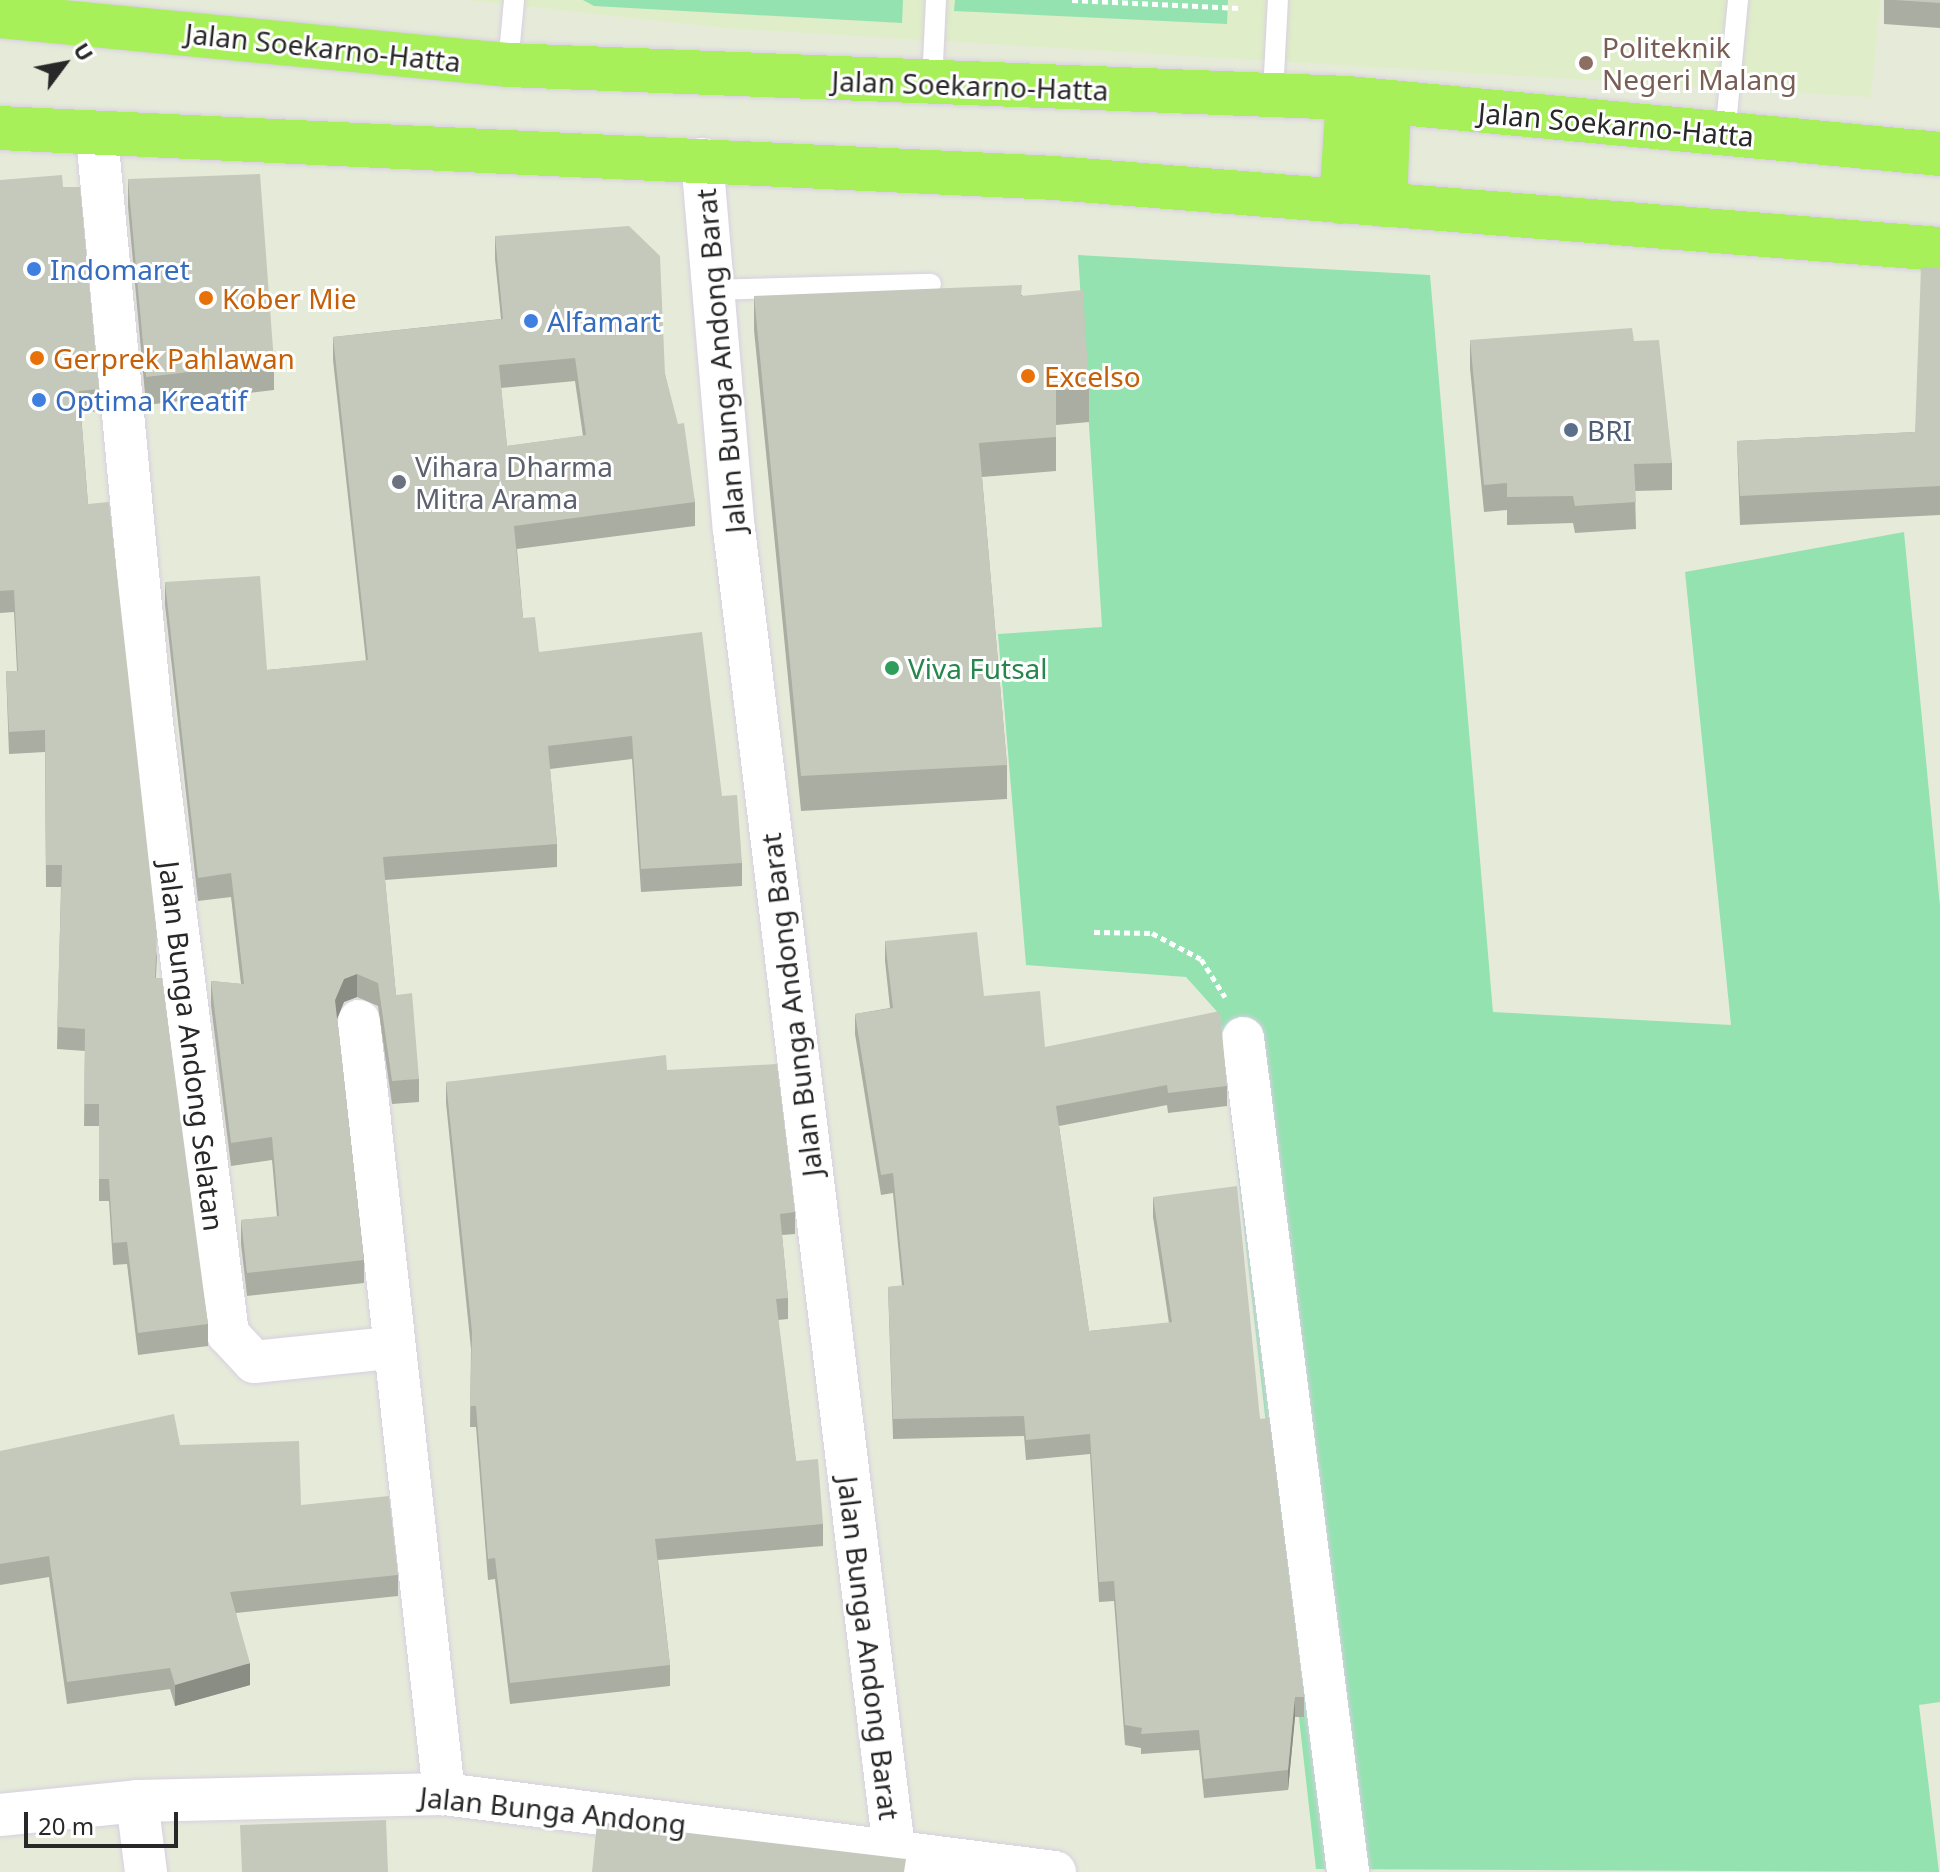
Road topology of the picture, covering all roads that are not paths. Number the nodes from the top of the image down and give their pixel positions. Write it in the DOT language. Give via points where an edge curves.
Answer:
graph roads {
  1 [pos="514,0"];
  2 [pos="936,0"];
  3 [pos="1738,0"];
  4 [pos="1278,5"];
  5 [pos="0,16"];
  6 [pos="508,65"];
  7 [pos="932,84"];
  8 [pos="1273,94"];
  9 [pos="1369,100"];
  10 [pos="0,128"];
  11 [pos="1725,135"];
  12 [pos="97,136"];
  13 [pos="1940,154"];
  14 [pos="702,159"];
  15 [pos="1341,202"];
  16 [pos="1385,205"];
  17 [pos="1940,249"];
  18 [pos="931,284"];
  19 [pos="711,290"];
  20 [pos="359,1021"];
  21 [pos="1243,1038"];
  22 [pos="390,1348"];
  23 [pos="444,1794"];
  24 [pos="137,1801"];
  25 [pos="0,1815"];
  26 [pos="894,1850"];
  27 [pos="146,1872"];
  28 [pos="1055,1872"];
  29 [pos="1348,1872"];
  1 -- 6 [label="lane"];
  2 -- 7 [label="lane"];
  3 -- 11 [label="lane"];
  4 -- 8 [label="lane"];
  5 -- 6 [label="main road, Jalan Soekarno-Hatta"];
  6 -- 7 [label="main road, Jalan Soekarno-Hatta"];
  7 -- 8 [label="main road, Jalan Soekarno-Hatta"];
  8 -- 9 [label="main road, Jalan Soekarno-Hatta"];
  9 -- 11 [label="main road, Jalan Soekarno-Hatta"];
  9 -- 15 [label="main road"];
  9 -- 16 [label="main road"];
  10 -- 12 [label="main road"];
  11 -- 13 [label="main road, Jalan Soekarno-Hatta"];
  12 -- 14 [label="main road"];
  12 -- 22 [label="street, Jalan Bunga Andong Selatan" via="152,723 228,1334 254,1362"];
  14 -- 15 [label="main road"];
  14 -- 19 [label="street, Jalan Bunga Andong Barat"];
  15 -- 16 [label="main road"];
  16 -- 17 [label="main road"];
  18 -- 19 [label="lane"];
  19 -- 26 [label="street, Jalan Bunga Andong Barat"];
  20 -- 22 [label="street"];
  21 -- 29 [label="street"];
  22 -- 23 [label="street"];
  23 -- 24 [label="street, Jalan Bunga Andong"];
  23 -- 26 [label="street, Jalan Bunga Andong"];
  24 -- 25 [label="street, Jalan Bunga Andong"];
  24 -- 27 [label="street"];
  26 -- 28 [label="street, Jalan Bunga Andong"];
}
